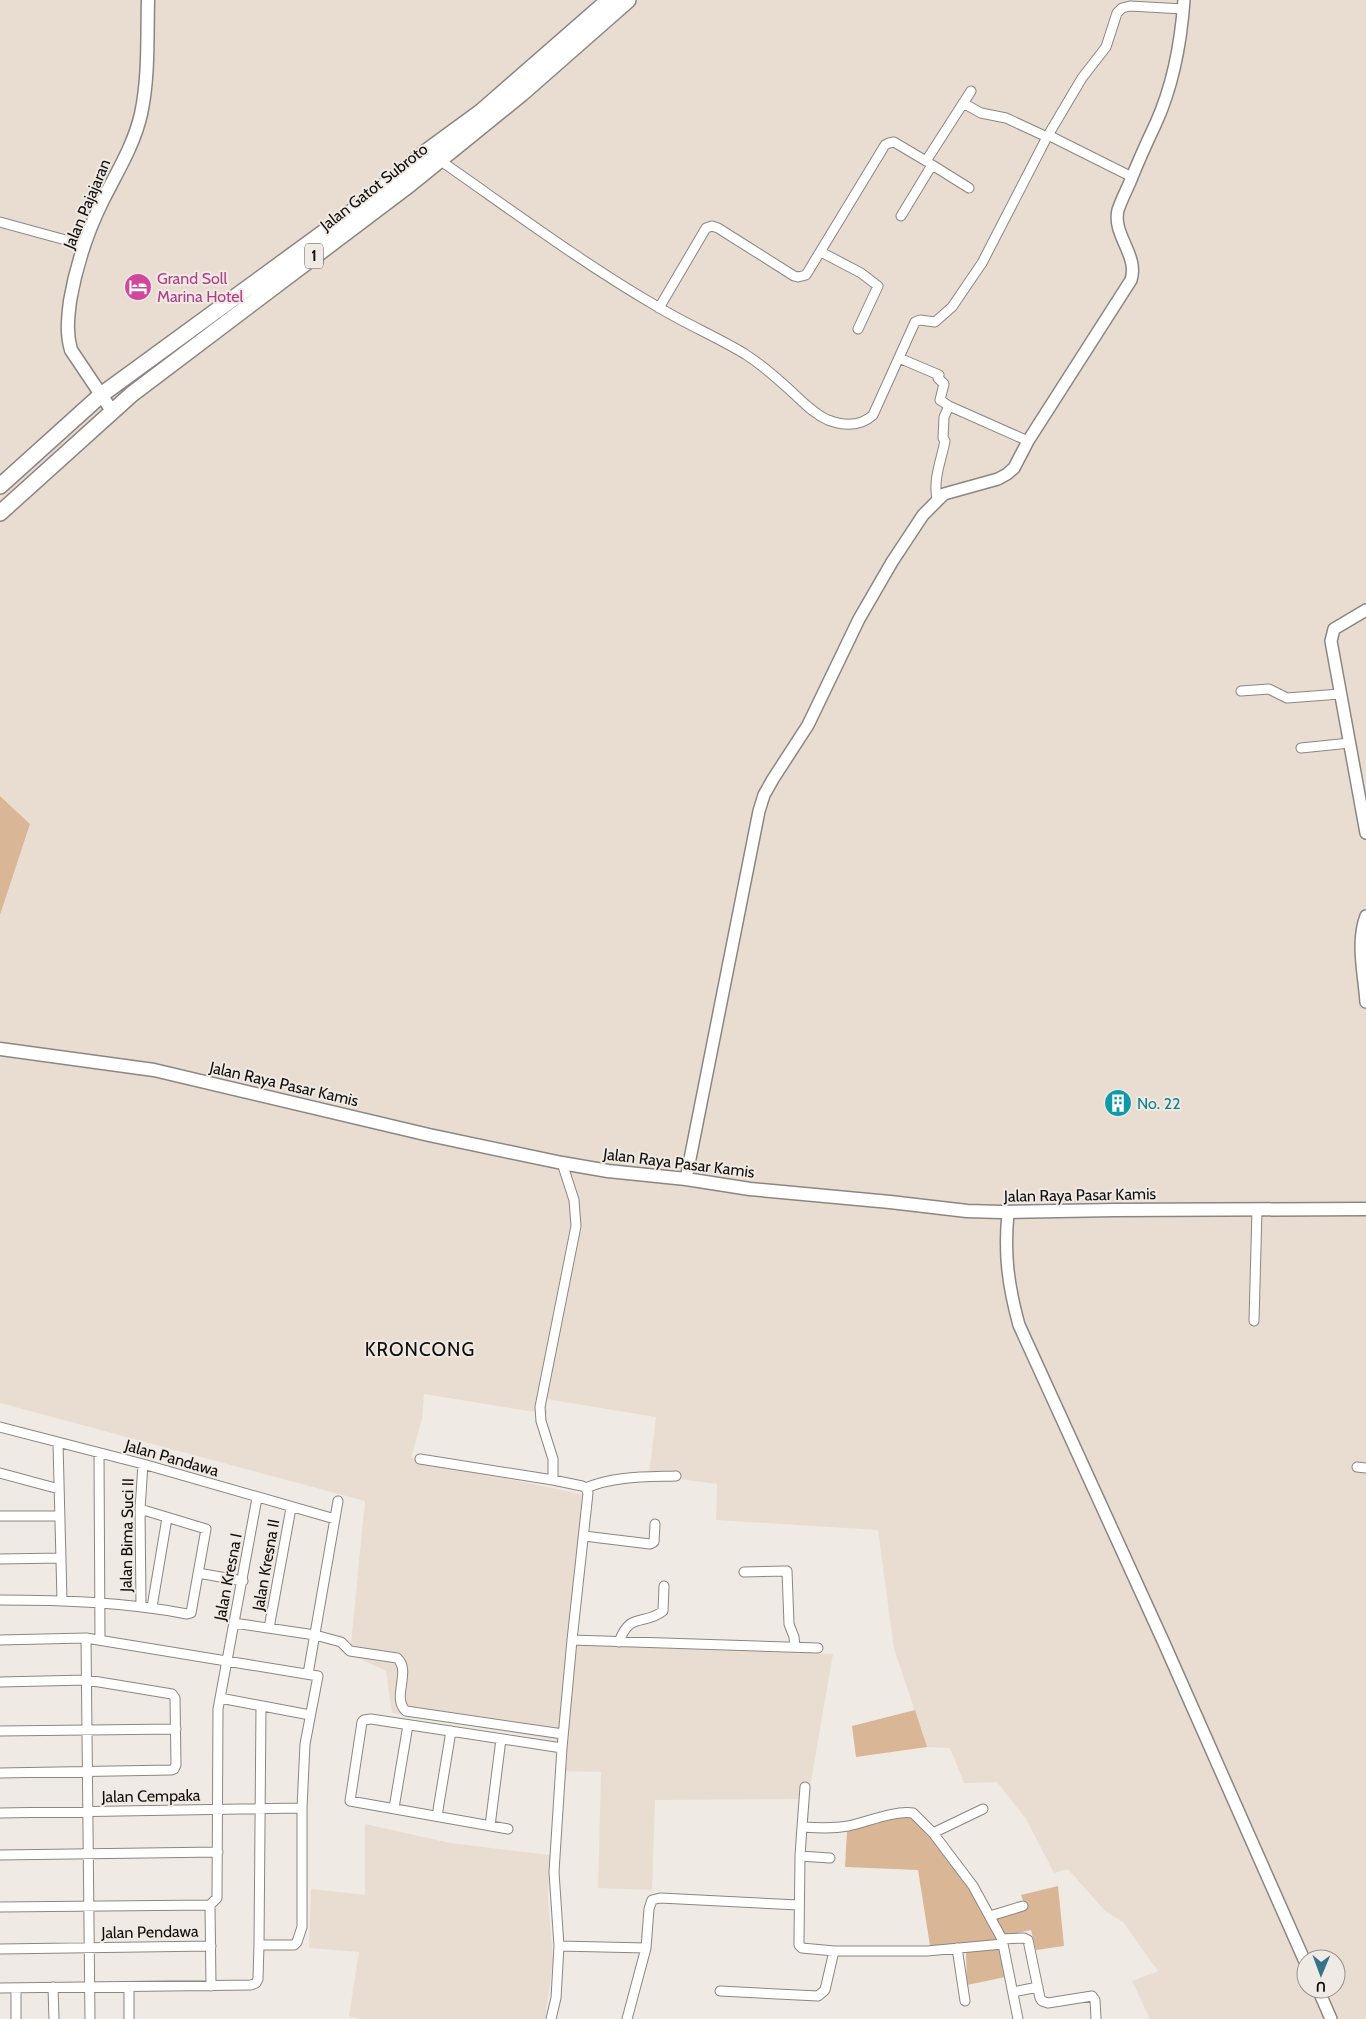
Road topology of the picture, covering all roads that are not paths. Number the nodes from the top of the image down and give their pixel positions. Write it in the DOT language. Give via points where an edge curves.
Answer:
graph roads {
  1 [pos="148,0"];
  2 [pos="610,0"];
  3 [pos="627,0"];
  4 [pos="1184,4"];
  5 [pos="550,59"];
  6 [pos="971,91"];
  7 [pos="964,103"];
  8 [pos="1048,136"];
  9 [pos="434,154"];
  10 [pos="930,163"];
  11 [pos="1132,178"];
  12 [pos="969,188"];
  13 [pos="901,216"];
  14 [pos="0,222"];
  15 [pos="84,245"];
  16 [pos="821,252"];
  17 [pos="658,308"];
  18 [pos="858,329"];
  19 [pos="899,358"];
  20 [pos="101,395"];
  21 [pos="949,406"];
  22 [pos="112,411"];
  23 [pos="1028,441"];
  24 [pos="0,486"];
  25 [pos="937,499"];
  26 [pos="0,513"];
  27 [pos="1366,610"];
  28 [pos="1241,691"];
  29 [pos="1340,694"];
  30 [pos="1350,743"];
  31 [pos="1301,748"];
  32 [pos="1366,832"];
  33 [pos="1366,916"];
  34 [pos="1366,1002"];
  35 [pos="0,1049"];
  36 [pos="562,1163"];
  37 [pos="686,1179"];
  38 [pos="1366,1209"];
  39 [pos="1257,1210"];
  40 [pos="1008,1212"];
  41 [pos="1254,1321"];
  42 [pos="0,1427"];
  43 [pos="58,1443"];
  44 [pos="99,1454"];
  45 [pos="420,1459"];
  46 [pos="142,1464"];
  47 [pos="0,1474"];
  48 [pos="676,1476"];
  49 [pos="552,1480"];
  50 [pos="586,1488"];
  51 [pos="59,1489"];
  52 [pos="257,1498"];
  53 [pos="338,1501"];
  54 [pos="291,1508"];
  55 [pos="140,1509"];
  56 [pos="0,1516"];
  57 [pos="60,1516"];
  58 [pos="167,1518"];
  59 [pos="335,1519"];
  60 [pos="655,1524"];
  61 [pos="584,1536"];
  62 [pos="60,1558"];
  63 [pos="0,1560"];
  64 [pos="744,1572"];
  65 [pos="198,1573"];
  66 [pos="243,1581"];
  67 [pos="664,1586"];
  68 [pos="0,1600"];
  69 [pos="62,1600"];
  70 [pos="99,1602"];
  71 [pos="141,1606"];
  72 [pos="152,1607"];
  73 [pos="234,1622"];
  74 [pos="269,1628"];
  75 [pos="315,1635"];
  76 [pos="86,1638"];
  77 [pos="0,1640"];
  78 [pos="100,1640"];
  79 [pos="572,1640"];
  80 [pos="619,1642"];
  81 [pos="795,1647"];
  82 [pos="818,1648"];
  83 [pos="226,1662"];
  84 [pos="308,1674"];
  85 [pos="87,1680"];
  86 [pos="0,1682"];
  87 [pos="220,1698"];
  88 [pos="261,1706"];
  89 [pos="310,1715"];
  90 [pos="408,1725"];
  91 [pos="176,1728"];
  92 [pos="0,1730"];
  93 [pos="87,1730"];
  94 [pos="451,1731"];
  95 [pos="563,1734"];
  96 [pos="500,1739"];
  97 [pos="562,1748"];
  98 [pos="88,1772"];
  99 [pos="0,1773"];
  100 [pos="805,1787"];
  101 [pos="302,1808"];
  102 [pos="394,1808"];
  103 [pos="260,1809"];
  104 [pos="983,1809"];
  105 [pos="217,1810"];
  106 [pos="88,1812"];
  107 [pos="0,1813"];
  108 [pos="437,1816"];
  109 [pos="490,1826"];
  110 [pos="802,1827"];
  111 [pos="508,1829"];
  112 [pos="933,1833"];
  113 [pos="218,1852"];
  114 [pos="89,1853"];
  115 [pos="0,1855"];
  116 [pos="800,1856"];
  117 [pos="830,1858"];
  118 [pos="210,1905"];
  119 [pos="799,1905"];
  120 [pos="89,1906"];
  121 [pos="1023,1906"];
  122 [pos="0,1907"];
  123 [pos="990,1916"];
  124 [pos="1002,1941"];
  125 [pos="259,1945"];
  126 [pos="211,1946"];
  127 [pos="559,1946"];
  128 [pos="90,1948"];
  129 [pos="646,1948"];
  130 [pos="958,1948"];
  131 [pos="0,1949"];
  132 [pos="1299,1949"];
  133 [pos="834,1951"];
  134 [pos="212,1986"];
  135 [pos="1038,1986"];
  136 [pos="53,1987"];
  137 [pos="90,1987"];
  138 [pos="129,1987"];
  139 [pos="0,1988"];
  140 [pos="16,1988"];
  141 [pos="720,1991"];
  142 [pos="1013,1992"];
  143 [pos="1323,1999"];
  144 [pos="965,2001"];
  145 [pos="16,2019"];
  146 [pos="54,2019"];
  147 [pos="90,2019"];
  148 [pos="129,2019"];
  149 [pos="551,2019"];
  150 [pos="627,2019"];
  151 [pos="1018,2019"];
  152 [pos="1096,2019"];
  153 [pos="1332,2019"];
  1 -- 15 [label="main road, Jalan Pajajaran" via="141,113 133,141"];
  2 -- 5 [label="highway, Jalan Gatot Subroto / 1"];
  3 -- 5 [label="highway, Jalan Gatot Subroto / 1"];
  4 -- 8 [label="street" via="1120,9 1106,47 1091,64"];
  4 -- 11 [label="street" via="1180,45 1172,78"];
  5 -- 9 [label="highway, Jalan Gatot Subroto / 1" via="521,94"];
  6 -- 7 [label="street"];
  7 -- 8 [label="street" via="981,113 1006,118"];
  7 -- 10 [label="street"];
  8 -- 11 [label="street"];
  8 -- 19 [label="street" via="982,263 952,307 939,320 915,322"];
  9 -- 17 [label="street"];
  9 -- 20 [label="highway, Jalan Gatot Subroto / 1"];
  9 -- 22 [label="highway, Jalan Gatot Subroto / 1" via="410,184"];
  10 -- 12 [label="street"];
  10 -- 13 [label="street"];
  10 -- 16 [label="street" via="894,142 887,144"];
  11 -- 23 [label="street" via="1117,218 1130,254 1131,280"];
  14 -- 15 [label="street"];
  15 -- 20 [label="main road, Jalan Pajajaran" via="73,286 68,339 75,357"];
  16 -- 17 [label="street" via="806,275 796,276 718,228 708,227"];
  16 -- 18 [label="street" via="878,286"];
  17 -- 19 [label="street" via="758,363 814,412 839,424 862,423 873,415"];
  19 -- 21 [label="street" via="939,375 944,384 940,400"];
  20 -- 22 [label="main road, Jalan Pajajaran"];
  20 -- 24 [label="highway, Jalan Gatot Subroto / 1"];
  21 -- 23 [label="street"];
  21 -- 25 [label="street" via="944,418 945,442 936,480"];
  22 -- 26 [label="highway, Jalan Gatot Subroto / 1"];
  23 -- 25 [label="street" via="1014,468 1007,474 954,490"];
  25 -- 37 [label="street" via="923,515 859,619 808,725 764,796"];
  27 -- 29 [label="street" via="1338,625 1332,634"];
  28 -- 29 [label="street" via="1269,689 1287,698"];
  29 -- 30 [label="street"];
  30 -- 31 [label="street"];
  30 -- 32 [label="street"];
  33 -- 34 [label="street" via="1362,939"];
  35 -- 36 [label="main road, Jalan Raya Pasar Kamis" via="154,1070"];
  36 -- 37 [label="main road, Jalan Raya Pasar Kamis"];
  36 -- 49 [label="street" via="574,1200 576,1226 540,1407 553,1459"];
  37 -- 40 [label="main road, Jalan Raya Pasar Kamis" via="750,1189 968,1211"];
  38 -- 39 [label="main road, Jalan Raya Pasar Kamis"];
  39 -- 40 [label="main road, Jalan Raya Pasar Kamis"];
  39 -- 41 [label="street"];
  40 -- 132 [label="street" via="1006,1255 1019,1325"];
  42 -- 43 [label="street, Jalan Pandawa"];
  43 -- 44 [label="street, Jalan Pandawa"];
  43 -- 51 [label="street"];
  44 -- 46 [label="street, Jalan Pandawa"];
  44 -- 70 [label="street"];
  45 -- 49 [label="street"];
  46 -- 52 [label="street, Jalan Pandawa"];
  46 -- 55 [label="street, Jalan Bima Suci II"];
  47 -- 51 [label="street"];
  48 -- 50 [label="street" via="620,1478"];
  49 -- 50 [label="street"];
  50 -- 61 [label="street"];
  51 -- 57 [label="street"];
  52 -- 54 [label="street, Jalan Pandawa"];
  52 -- 66 [label="street, Jalan Kresna I"];
  53 -- 59 [label="street"];
  54 -- 59 [label="street, Jalan Pandawa"];
  54 -- 74 [label="street, Jalan Kresna II"];
  55 -- 58 [label="street"];
  55 -- 71 [label="street, Jalan Bima Suci II"];
  56 -- 57 [label="street"];
  57 -- 62 [label="street"];
  58 -- 65 [label="street" via="206,1529"];
  58 -- 72 [label="street"];
  59 -- 75 [label="street"];
  60 -- 61 [label="street" via="654,1542 650,1544"];
  61 -- 79 [label="street"];
  62 -- 63 [label="street"];
  62 -- 69 [label="street"];
  64 -- 81 [label="street" via="787,1571 789,1624"];
  65 -- 66 [label="street"];
  65 -- 72 [label="street" via="191,1613"];
  66 -- 73 [label="street, Jalan Kresna I"];
  67 -- 80 [label="street" via="663,1611 632,1622"];
  68 -- 69 [label="street"];
  69 -- 70 [label="street"];
  70 -- 71 [label="street"];
  70 -- 78 [label="street"];
  71 -- 72 [label="street"];
  73 -- 74 [label="street"];
  73 -- 83 [label="street, Jalan Kresna I"];
  74 -- 75 [label="street"];
  75 -- 84 [label="street"];
  75 -- 95 [label="street" via="341,1642 350,1651 399,1659 402,1668 401,1701 406,1711"];
  76 -- 77 [label="street"];
  76 -- 78 [label="street"];
  76 -- 85 [label="street"];
  78 -- 83 [label="street"];
  79 -- 80 [label="street"];
  79 -- 95 [label="street"];
  80 -- 81 [label="street"];
  81 -- 82 [label="street"];
  83 -- 84 [label="street"];
  83 -- 87 [label="street, Jalan Kresna I"];
  84 -- 89 [label="street" via="318,1676"];
  85 -- 86 [label="street"];
  85 -- 91 [label="street" via="172,1694 175,1698"];
  85 -- 93 [label="street"];
  87 -- 88 [label="street"];
  87 -- 105 [label="street, Jalan Kresna I"];
  88 -- 89 [label="street"];
  88 -- 103 [label="street"];
  89 -- 101 [label="street"];
  90 -- 94 [label="street"];
  90 -- 102 [label="street"];
  90 -- 102 [label="street" via="367,1719 361,1726 350,1801"];
  91 -- 93 [label="street"];
  91 -- 98 [label="street" via="176,1767 171,1770"];
  92 -- 93 [label="street"];
  93 -- 98 [label="street"];
  94 -- 96 [label="street"];
  94 -- 108 [label="street"];
  95 -- 97 [label="street"];
  96 -- 97 [label="street"];
  96 -- 109 [label="street"];
  97 -- 127 [label="street" via="554,1872"];
  98 -- 99 [label="street"];
  98 -- 106 [label="street"];
  100 -- 110 [label="street"];
  101 -- 103 [label="street, Jalan Cempaka"];
  101 -- 125 [label="street" via="302,1927 298,1942 294,1946"];
  102 -- 108 [label="street"];
  103 -- 105 [label="street, Jalan Cempaka"];
  103 -- 125 [label="street"];
  104 -- 112 [label="street"];
  105 -- 106 [label="street, Jalan Cempaka"];
  105 -- 113 [label="street, Jalan Kresna I"];
  106 -- 107 [label="street, Jalan Cempaka"];
  106 -- 114 [label="street"];
  108 -- 109 [label="street"];
  109 -- 111 [label="street"];
  110 -- 112 [label="street" via="837,1828 907,1812 916,1814"];
  110 -- 116 [label="street"];
  112 -- 123 [label="street" via="973,1886"];
  113 -- 114 [label="street"];
  113 -- 118 [label="street, Jalan Kresna I" via="218,1894"];
  114 -- 115 [label="street"];
  114 -- 120 [label="street"];
  116 -- 117 [label="street"];
  116 -- 119 [label="street"];
  118 -- 120 [label="street"];
  118 -- 126 [label="street, Jalan Pendawa"];
  119 -- 129 [label="street" via="656,1898 650,1903"];
  119 -- 133 [label="street" via="800,1947"];
  120 -- 122 [label="street"];
  120 -- 128 [label="street"];
  121 -- 123 [label="street"];
  123 -- 124 [label="street"];
  124 -- 130 [label="street"];
  124 -- 135 [label="street" via="1028,1940"];
  124 -- 142 [label="street"];
  125 -- 134 [label="street" via="256,1984"];
  126 -- 128 [label="street, Jalan Pendawa"];
  126 -- 134 [label="street, Jalan Pendawa"];
  127 -- 129 [label="street"];
  127 -- 149 [label="street" via="556,1998"];
  128 -- 131 [label="street, Jalan Pendawa"];
  128 -- 137 [label="street"];
  129 -- 150 [label="street"];
  130 -- 133 [label="street"];
  130 -- 144 [label="street"];
  133 -- 141 [label="street" via="825,1990 818,1996"];
  134 -- 138 [label="street"];
  135 -- 142 [label="street"];
  135 -- 152 [label="street" via="1040,1998 1045,2003 1092,1996"];
  136 -- 137 [label="street"];
  136 -- 140 [label="street"];
  136 -- 146 [label="street"];
  137 -- 138 [label="street"];
  137 -- 147 [label="street"];
  138 -- 148 [label="street"];
  139 -- 140 [label="street"];
  140 -- 145 [label="street"];
  142 -- 151 [label="street"];
  143 -- 153 [label="street"];
}
